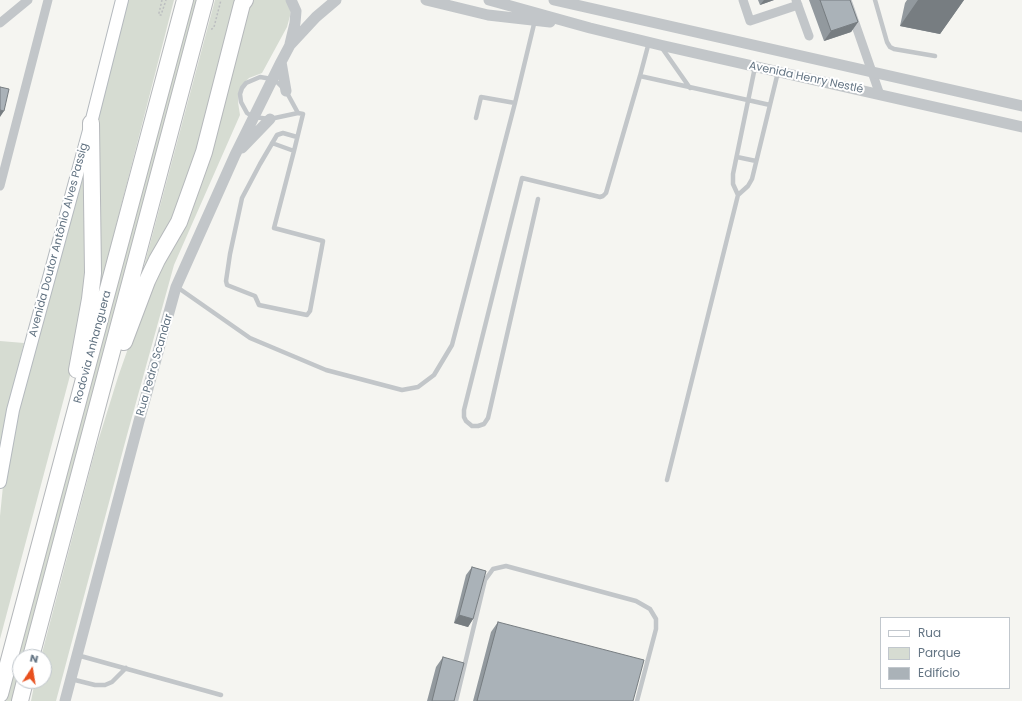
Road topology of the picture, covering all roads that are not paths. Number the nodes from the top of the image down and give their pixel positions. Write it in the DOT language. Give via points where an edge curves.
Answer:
graph roads {
  1 [pos="28,0"];
  2 [pos="48,0"];
  3 [pos="122,0"];
  4 [pos="185,0"];
  5 [pos="205,0"];
  6 [pos="245,0"];
  7 [pos="291,0"];
  8 [pos="336,0"];
  9 [pos="426,0"];
  10 [pos="554,0"];
  11 [pos="583,0"];
  12 [pos="742,0"];
  13 [pos="847,0"];
  14 [pos="875,0"];
  15 [pos="492,1"];
  16 [pos="797,2"];
  17 [pos="535,20"];
  18 [pos="653,22"];
  19 [pos="0,23"];
  20 [pos="590,28"];
  21 [pos="809,36"];
  22 [pos="654,44"];
  23 [pos="290,45"];
  24 [pos="935,56"];
  25 [pos="281,62"];
  26 [pos="755,67"];
  27 [pos="873,71"];
  28 [pos="778,72"];
  29 [pos="640,76"];
  30 [pos="272,79"];
  31 [pos="690,88"];
  32 [pos="286,91"];
  33 [pos="880,94"];
  34 [pos="748,100"];
  35 [pos="516,103"];
  36 [pos="770,105"];
  37 [pos="1022,106"];
  38 [pos="298,113"];
  39 [pos="253,117"];
  40 [pos="476,118"];
  41 [pos="270,119"];
  42 [pos="91,123"];
  43 [pos="1022,127"];
  44 [pos="297,136"];
  45 [pos="272,143"];
  46 [pos="294,151"];
  47 [pos="235,155"];
  48 [pos="737,157"];
  49 [pos="756,162"];
  50 [pos="0,186"];
  51 [pos="738,195"];
  52 [pos="538,199"];
  53 [pos="176,287"];
  54 [pos="85,453"];
  55 [pos="60,465"];
  56 [pos="667,480"];
  57 [pos="0,482"];
  58 [pos="33,649"];
  59 [pos="77,655"];
  60 [pos="126,668"];
  61 [pos="71,679"];
  62 [pos="23,689"];
  63 [pos="0,694"];
  64 [pos="221,695"];
  65 [pos="20,701"];
  66 [pos="65,701"];
  67 [pos="456,701"];
  68 [pos="637,701"];
  1 -- 19 [label="street"];
  2 -- 50 [label="street"];
  3 -- 42 [label="main road, Avenida Doutor Antônio Alves Passig"];
  4 -- 55 [label="highway, Rodovia Anhanguera"];
  5 -- 54 [label="highway, Rodovia Anhanguera"];
  6 -- 54 [label="highway" via="194,183 179,222 147,281"];
  7 -- 23 [label="street, Rua Pedro Scandar" via="296,11"];
  8 -- 23 [label="street, Rua Pedro Scandar"];
  9 -- 17 [label="street, Avenida Henry Nestlé" via="488,15"];
  10 -- 18 [label="street, Avenida Henry Nestlé"];
  11 -- 18 [label="street, Avenida Henry Nestlé"];
  12 -- 16 [label="street" via="750,21"];
  13 -- 27 [label="street"];
  14 -- 24 [label="lane" via="890,46 894,49"];
  15 -- 20 [label="street, Avenida Henry Nestlé"];
  16 -- 21 [label="street"];
  17 -- 20 [label="street, Avenida Henry Nestlé"];
  17 -- 35 [label="lane"];
  18 -- 27 [label="street, Avenida Henry Nestlé"];
  20 -- 22 [label="street, Avenida Henry Nestlé"];
  22 -- 26 [label="street, Avenida Henry Nestlé"];
  22 -- 29 [label="lane"];
  22 -- 31 [label="lane"];
  23 -- 25 [label="street, Rua Pedro Scandar"];
  25 -- 30 [label="street, Rua Pedro Scandar"];
  25 -- 32 [label="street"];
  26 -- 28 [label="street, Avenida Henry Nestlé"];
  26 -- 34 [label="lane"];
  27 -- 33 [label="street"];
  27 -- 37 [label="street, Avenida Henry Nestlé"];
  28 -- 33 [label="street, Avenida Henry Nestlé"];
  28 -- 36 [label="lane"];
  29 -- 31 [label="lane"];
  29 -- 52 [label="lane" via="608,189 603,196 522,178 464,410 466,421 472,426 484,424 488,418"];
  30 -- 32 [label="lane"];
  30 -- 39 [label="street, Rua Pedro Scandar"];
  30 -- 39 [label="lane" via="253,79 242,88 242,102 247,113"];
  31 -- 34 [label="lane"];
  32 -- 38 [label="lane"];
  33 -- 43 [label="street, Avenida Henry Nestlé"];
  34 -- 36 [label="lane"];
  34 -- 48 [label="lane"];
  35 -- 40 [label="lane" via="481,97"];
  35 -- 53 [label="lane" via="452,345 434,375 418,387 402,390 326,370 275,350 250,338"];
  36 -- 49 [label="lane"];
  38 -- 41 [label="lane"];
  38 -- 44 [label="lane" via="302,114"];
  39 -- 41 [label="lane"];
  39 -- 47 [label="street, Rua Pedro Scandar"];
  41 -- 47 [label="street"];
  42 -- 55 [label="highway" via="93,273"];
  42 -- 57 [label="main road, Avenida Doutor Antônio Alves Passig" via="13,410"];
  44 -- 45 [label="lane" via="279,133"];
  44 -- 46 [label="lane"];
  45 -- 46 [label="lane"];
  45 -- 46 [label="lane" via="242,198 226,281 227,285 255,296 259,305 307,315 310,312 323,241 274,228"];
  47 -- 53 [label="street, Rua Pedro Scandar"];
  48 -- 49 [label="lane"];
  48 -- 51 [label="lane" via="733,184"];
  49 -- 51 [label="lane" via="752,179"];
  51 -- 56 [label="lane"];
  53 -- 59 [label="street, Rua Pedro Scandar"];
  54 -- 58 [label="highway, Rodovia Anhanguera"];
  55 -- 63 [label="highway, Rodovia Anhanguera"];
  59 -- 60 [label="lane"];
  59 -- 61 [label="street, Rua Pedro Scandar"];
  60 -- 61 [label="lane" via="112,682 105,685"];
  60 -- 64 [label="lane"];
  61 -- 66 [label="street, Rua Pedro Scandar"];
  62 -- 65 [label="highway"];
  67 -- 68 [label="lane" via="486,580 493,569 506,566 636,601 650,609 656,619 656,629"];
}
